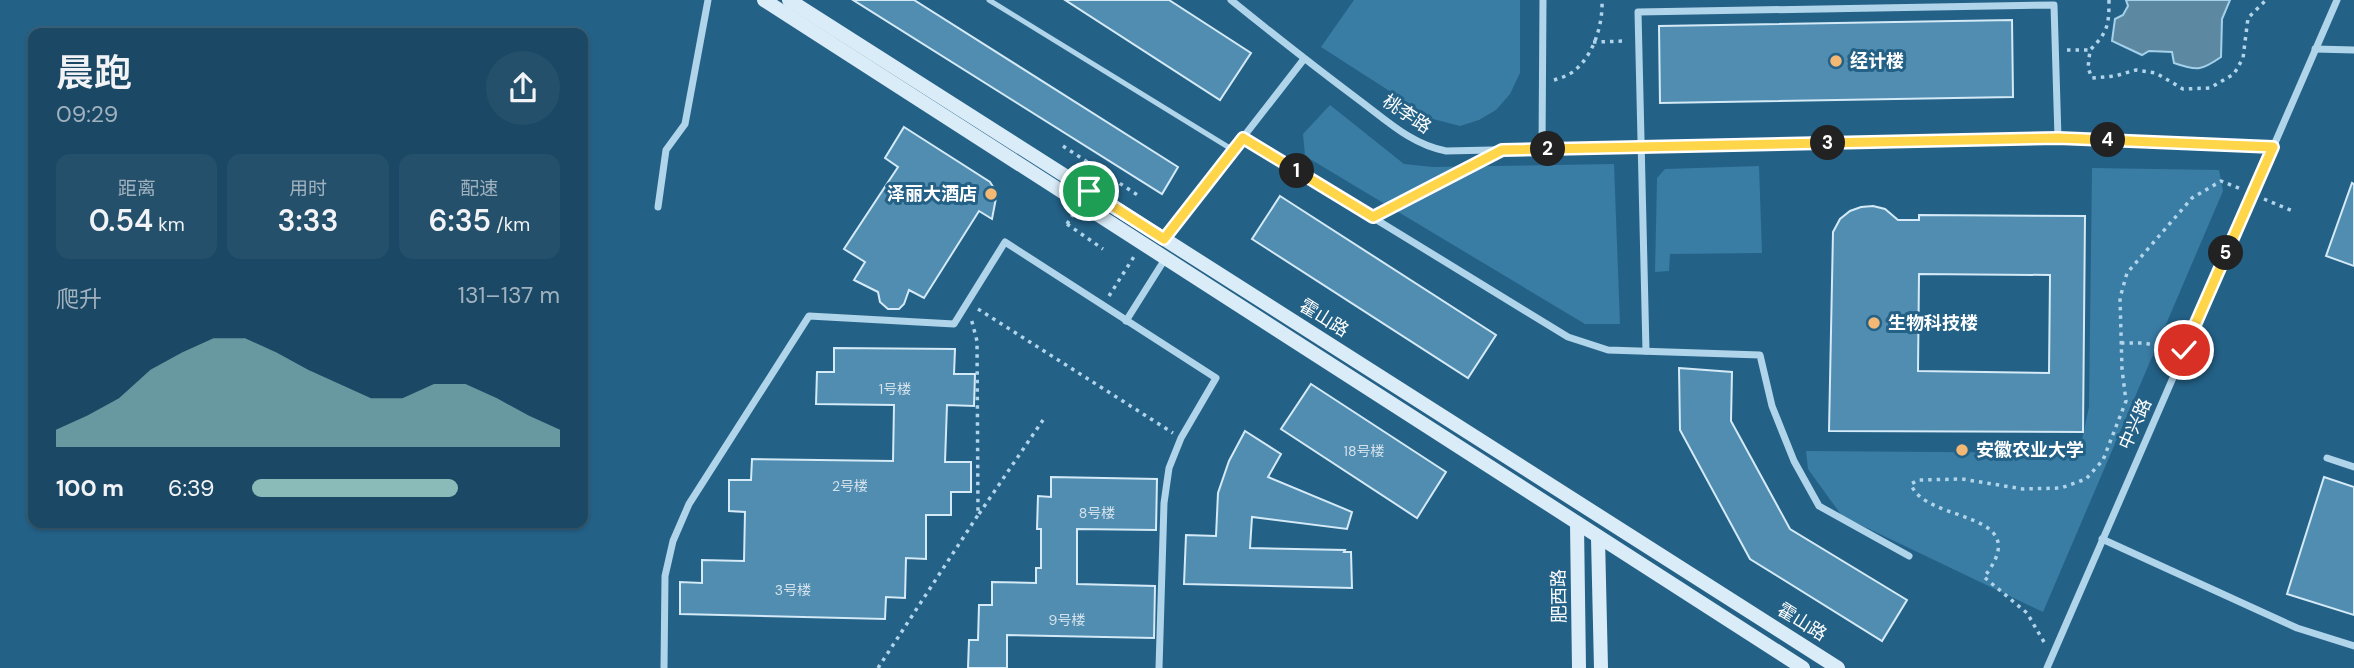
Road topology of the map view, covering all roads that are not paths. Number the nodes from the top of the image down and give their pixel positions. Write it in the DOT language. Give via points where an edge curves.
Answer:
graph roads {
  1 [pos="708,0"];
  2 [pos="764,0"];
  3 [pos="789,0"];
  4 [pos="989,0"];
  5 [pos="1231,0"];
  6 [pos="1543,0"];
  7 [pos="2337,0"];
  8 [pos="2315,49"];
  9 [pos="2354,50"];
  10 [pos="1304,59"];
  11 [pos="1243,138"];
  12 [pos="2058,138"];
  13 [pos="1643,147"];
  14 [pos="2273,147"];
  15 [pos="1542,149"];
  16 [pos="1233,150"];
  17 [pos="658,207"];
  18 [pos="1164,239"];
  19 [pos="1165,260"];
  20 [pos="1126,321"];
  21 [pos="1646,351"];
  22 [pos="2327,458"];
  23 [pos="2354,467"];
  24 [pos="1577,524"];
  25 [pos="1598,538"];
  26 [pos="2102,539"];
  27 [pos="1909,556"];
  28 [pos="2354,646"];
  29 [pos="664,668"];
  30 [pos="1159,668"];
  31 [pos="1579,668"];
  32 [pos="1601,668"];
  33 [pos="1803,668"];
  34 [pos="1838,668"];
  35 [pos="2047,668"];
  1 -- 17 [label="street" via="685,124 666,150"];
  2 -- 19 [label="main road, 霍山路"];
  3 -- 18 [label="main road, 霍山路"];
  4 -- 16 [label="lane"];
  5 -- 10 [label="street, 桃李路"];
  6 -- 15 [label="street"];
  7 -- 8 [label="street, 中兴路"];
  8 -- 9 [label="street"];
  8 -- 14 [label="street, 中兴路"];
  10 -- 11 [label="street"];
  10 -- 15 [label="street, 桃李路" via="1427,147 1446,151"];
  11 -- 16 [label="street"];
  11 -- 21 [label="street" via="1568,337 1608,350"];
  12 -- 13 [label="street, 桃李路"];
  12 -- 13 [label="street" via="2054,5 1638,12"];
  12 -- 14 [label="street, 桃李路"];
  13 -- 15 [label="street, 桃李路"];
  13 -- 21 [label="street"];
  14 -- 26 [label="street, 中兴路"];
  16 -- 18 [label="street"];
  18 -- 34 [label="main road, 霍山路"];
  19 -- 20 [label="street"];
  19 -- 24 [label="main road, 霍山路"];
  20 -- 29 [label="street" via="1005,242 954,324 809,316 689,504 678,529 665,576"];
  20 -- 30 [label="street" via="1216,377 1169,468"];
  21 -- 27 [label="street" via="1760,355 1772,406 1819,506"];
  22 -- 23 [label="street"];
  24 -- 25 [label="main road, 霍山路"];
  24 -- 31 [label="main road, 肥西路"];
  25 -- 32 [label="main road"];
  25 -- 33 [label="main road, 霍山路"];
  26 -- 28 [label="street" via="2297,628"];
  26 -- 35 [label="street, 中兴路"];
}
